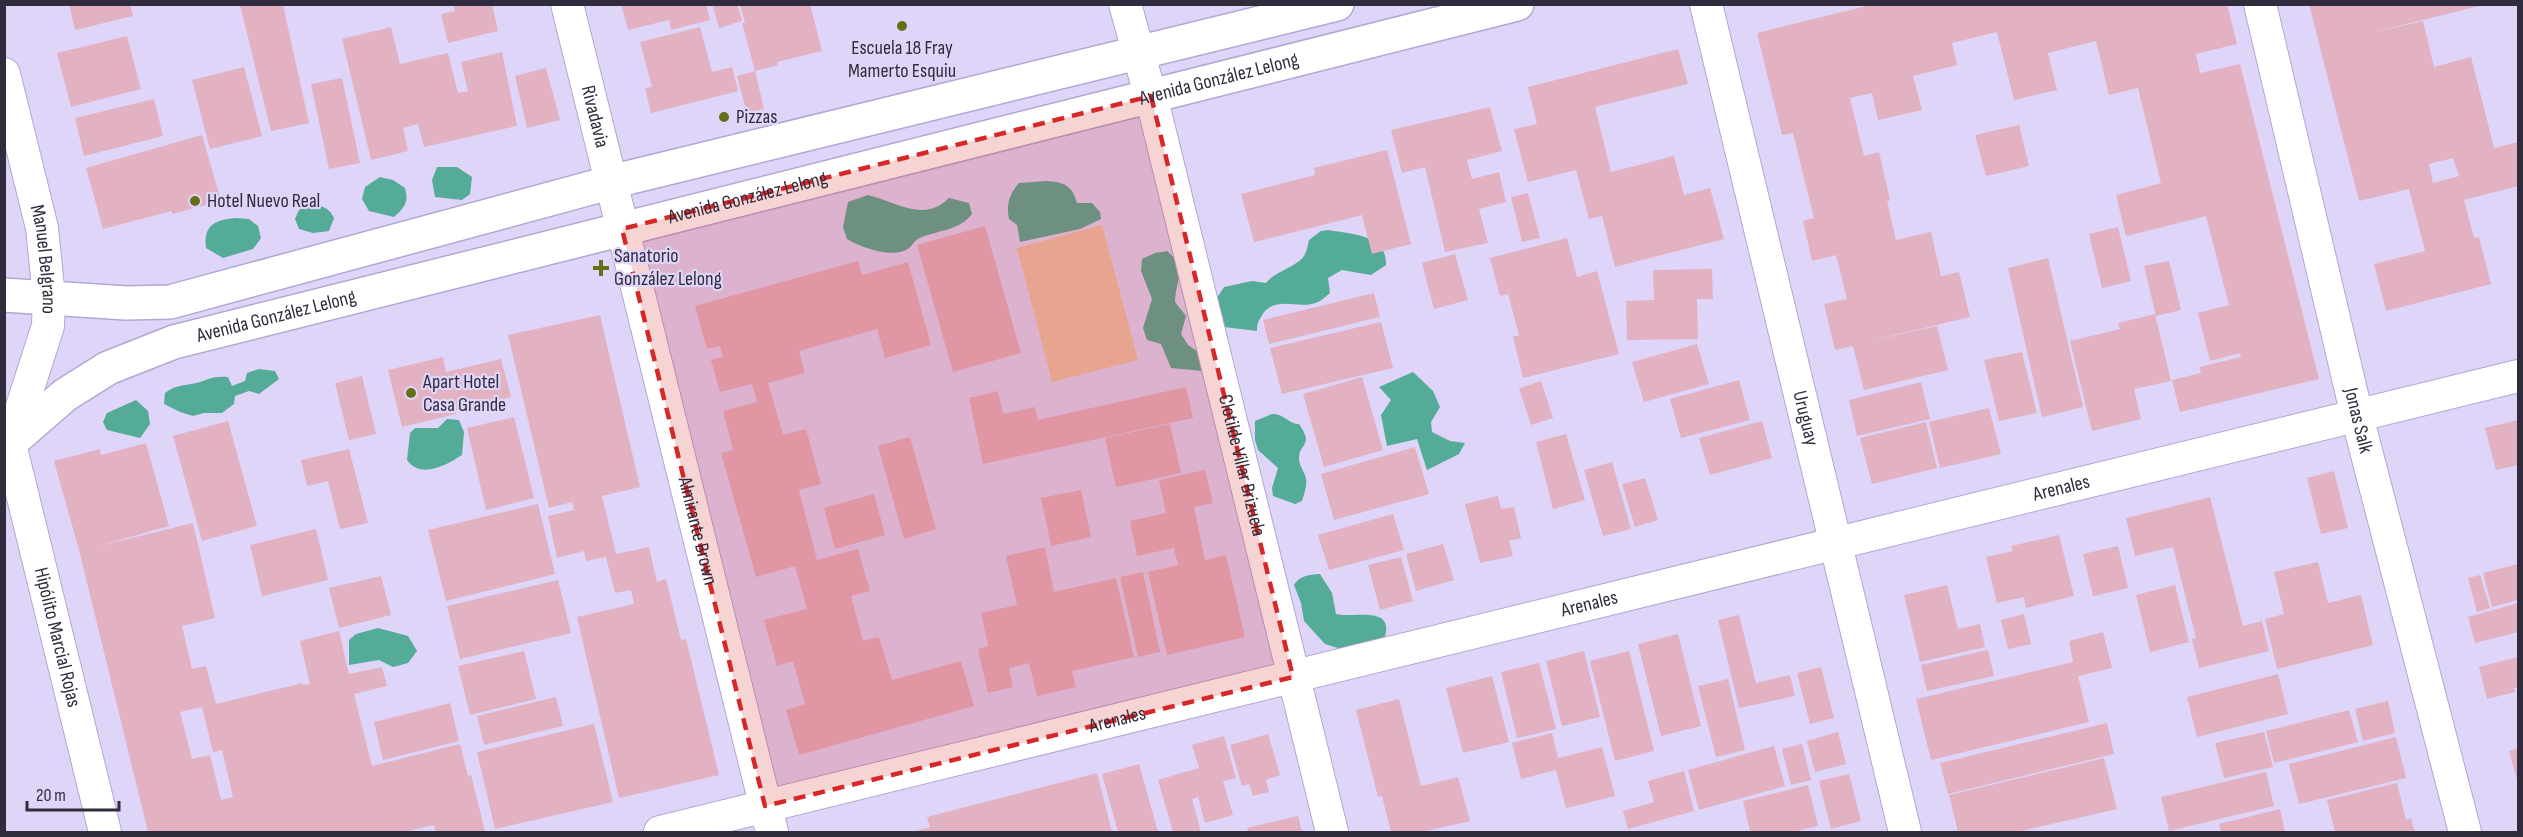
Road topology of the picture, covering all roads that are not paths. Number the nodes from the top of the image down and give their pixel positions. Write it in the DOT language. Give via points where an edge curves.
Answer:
graph roads {
  1 [pos="567,4"];
  2 [pos="1125,4"];
  3 [pos="1337,4"];
  4 [pos="1516,4"];
  5 [pos="1706,4"];
  6 [pos="2260,4"];
  7 [pos="1138,53"];
  8 [pos="4,74"];
  9 [pos="1151,96"];
  10 [pos="611,183"];
  11 [pos="622,229"];
  12 [pos="200,294"];
  13 [pos="4,295"];
  14 [pos="49,297"];
  15 [pos="212,333"];
  16 [pos="2518,376"];
  17 [pos="2357,416"];
  18 [pos="7,446"];
  19 [pos="1836,544"];
  20 [pos="1293,677"];
  21 [pos="769,820"];
  22 [pos="105,832"];
  23 [pos="660,832"];
  24 [pos="1332,832"];
  25 [pos="1905,832"];
  26 [pos="2465,832"];
  1 -- 10 [label="street, Rivadavia"];
  2 -- 7 [label="street, Clotilde Villar Brizuela"];
  3 -- 7 [label="main road, Avenida González Lelong"];
  4 -- 9 [label="main road, Avenida González Lelong"];
  5 -- 19 [label="street, Uruguay"];
  6 -- 17 [label="street, Jonas Salk"];
  7 -- 9 [label="street, Clotilde Villar Brizuela"];
  7 -- 10 [label="main road, Avenida González Lelong"];
  8 -- 14 [label="street, Manuel Belgrano" via="42,228"];
  9 -- 11 [label="main road, Avenida González Lelong"];
  9 -- 20 [label="street, Clotilde Villar Brizuela"];
  10 -- 11 [label="street, Rivadavia"];
  10 -- 12 [label="main road, Avenida González Lelong"];
  11 -- 15 [label="main road, Avenida González Lelong"];
  11 -- 21 [label="street, Almirante Brown"];
  12 -- 14 [label="main road, Avenida González Lelong" via="171,302 126,303"];
  12 -- 15 [label="street"];
  13 -- 14 [label="main road, Avenida González Lelong"];
  14 -- 18 [label="street, Manuel Belgrano" via="48,326"];
  15 -- 18 [label="main road, Avenida González Lelong" via="174,342 108,368 65,395"];
  16 -- 17 [label="street, Arenales"];
  17 -- 19 [label="street, Arenales"];
  17 -- 26 [label="street, Jonas Salk"];
  18 -- 22 [label="street, Hipólito Marcial Rojas"];
  19 -- 20 [label="street, Arenales"];
  19 -- 25 [label="street, Uruguay"];
  20 -- 21 [label="street, Arenales"];
  20 -- 24 [label="street, Clotilde Villar Brizuela"];
  21 -- 23 [label="street, Arenales"];
}
